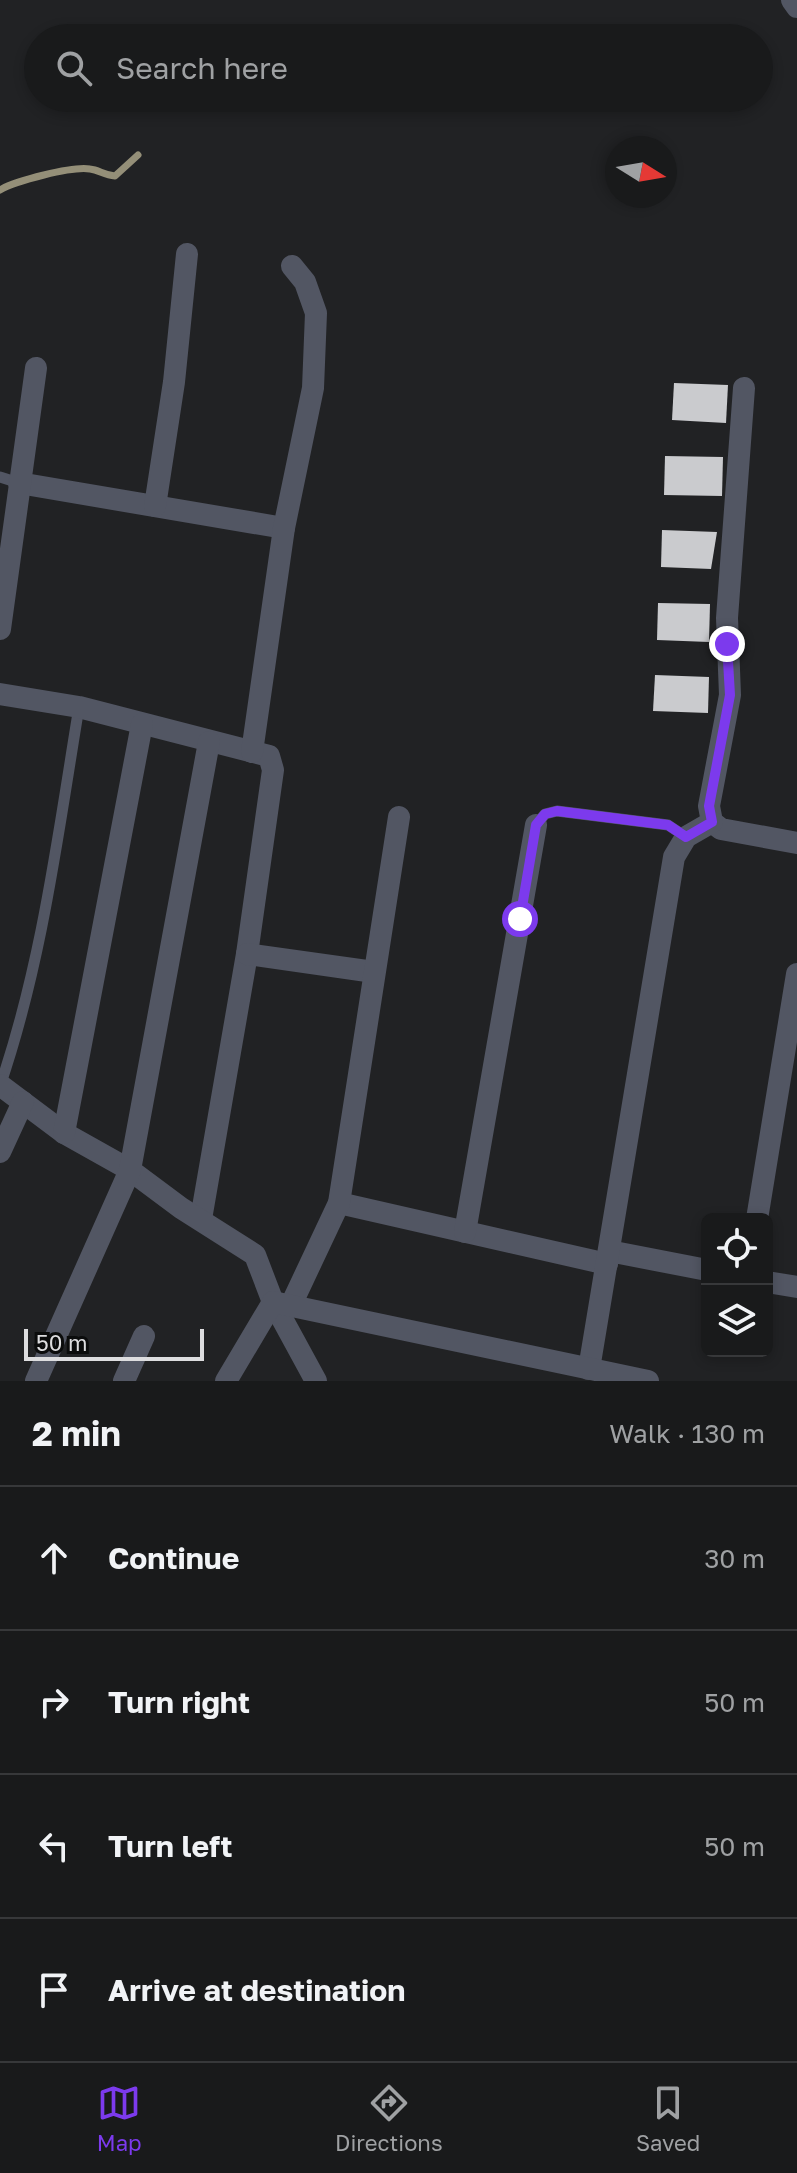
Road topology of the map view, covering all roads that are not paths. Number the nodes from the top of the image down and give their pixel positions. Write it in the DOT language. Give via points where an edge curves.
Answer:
graph roads {
  1 [pos="792,0"];
  2 [pos="797,7"];
  3 [pos="187,254"];
  4 [pos="292,266"];
  5 [pos="36,368"];
  6 [pos="744,388"];
  7 [pos="9,480"];
  8 [pos="155,506"];
  9 [pos="284,528"];
  10 [pos="0,629"];
  11 [pos="0,694"];
  12 [pos="79,707"];
  13 [pos="142,724"];
  14 [pos="209,742"];
  15 [pos="252,752"];
  16 [pos="399,817"];
  17 [pos="712,822"];
  18 [pos="536,825"];
  19 [pos="686,837"];
  20 [pos="797,843"];
  21 [pos="247,954"];
  22 [pos="374,972"];
  23 [pos="797,974"];
  24 [pos="0,1085"];
  25 [pos="23,1102"];
  26 [pos="64,1133"];
  27 [pos="0,1152"];
  28 [pos="130,1170"];
  29 [pos="339,1203"];
  30 [pos="758,1213"];
  31 [pos="201,1219"];
  32 [pos="465,1232"];
  33 [pos="608,1258"];
  34 [pos="701,1269"];
  35 [pos="773,1283"];
  36 [pos="797,1287"];
  37 [pos="282,1304"];
  38 [pos="144,1336"];
  39 [pos="589,1369"];
  40 [pos="36,1381"];
  41 [pos="124,1381"];
  42 [pos="226,1381"];
  43 [pos="316,1381"];
  44 [pos="648,1381"];
  1 -- 2 [label="street"];
  3 -- 8 [label="street"];
  4 -- 9 [label="street" via="312,297 317,329 313,388"];
  5 -- 7 [label="street"];
  6 -- 17 [label="street" via="727,618 730,695 709,806"];
  7 -- 8 [label="street"];
  7 -- 10 [label="street"];
  8 -- 9 [label="street"];
  9 -- 15 [label="street"];
  11 -- 12 [label="street"];
  12 -- 13 [label="street"];
  12 -- 24 [label="lane" via="46,905 18,1033"];
  13 -- 14 [label="street"];
  13 -- 26 [label="street"];
  14 -- 15 [label="street"];
  14 -- 28 [label="street"];
  15 -- 21 [label="street" via="269,756 273,770"];
  16 -- 22 [label="street"];
  17 -- 19 [label="street"];
  17 -- 20 [label="street" via="721,829"];
  18 -- 19 [label="lane" via="545,814 557,811 668,825"];
  18 -- 32 [label="street"];
  19 -- 33 [label="street" via="674,857"];
  21 -- 22 [label="street"];
  21 -- 31 [label="street"];
  22 -- 29 [label="street"];
  23 -- 30 [label="street"];
  24 -- 25 [label="street"];
  25 -- 26 [label="street"];
  25 -- 27 [label="street"];
  26 -- 28 [label="street"];
  28 -- 31 [label="street"];
  28 -- 40 [label="street"];
  29 -- 32 [label="street"];
  29 -- 37 [label="street"];
  31 -- 37 [label="street" via="255,1255"];
  32 -- 33 [label="street"];
  33 -- 34 [label="street"];
  33 -- 39 [label="street"];
  35 -- 36 [label="street"];
  37 -- 39 [label="street"];
  37 -- 42 [label="street"];
  37 -- 43 [label="street"];
  38 -- 41 [label="street"];
  39 -- 44 [label="street"];
}
